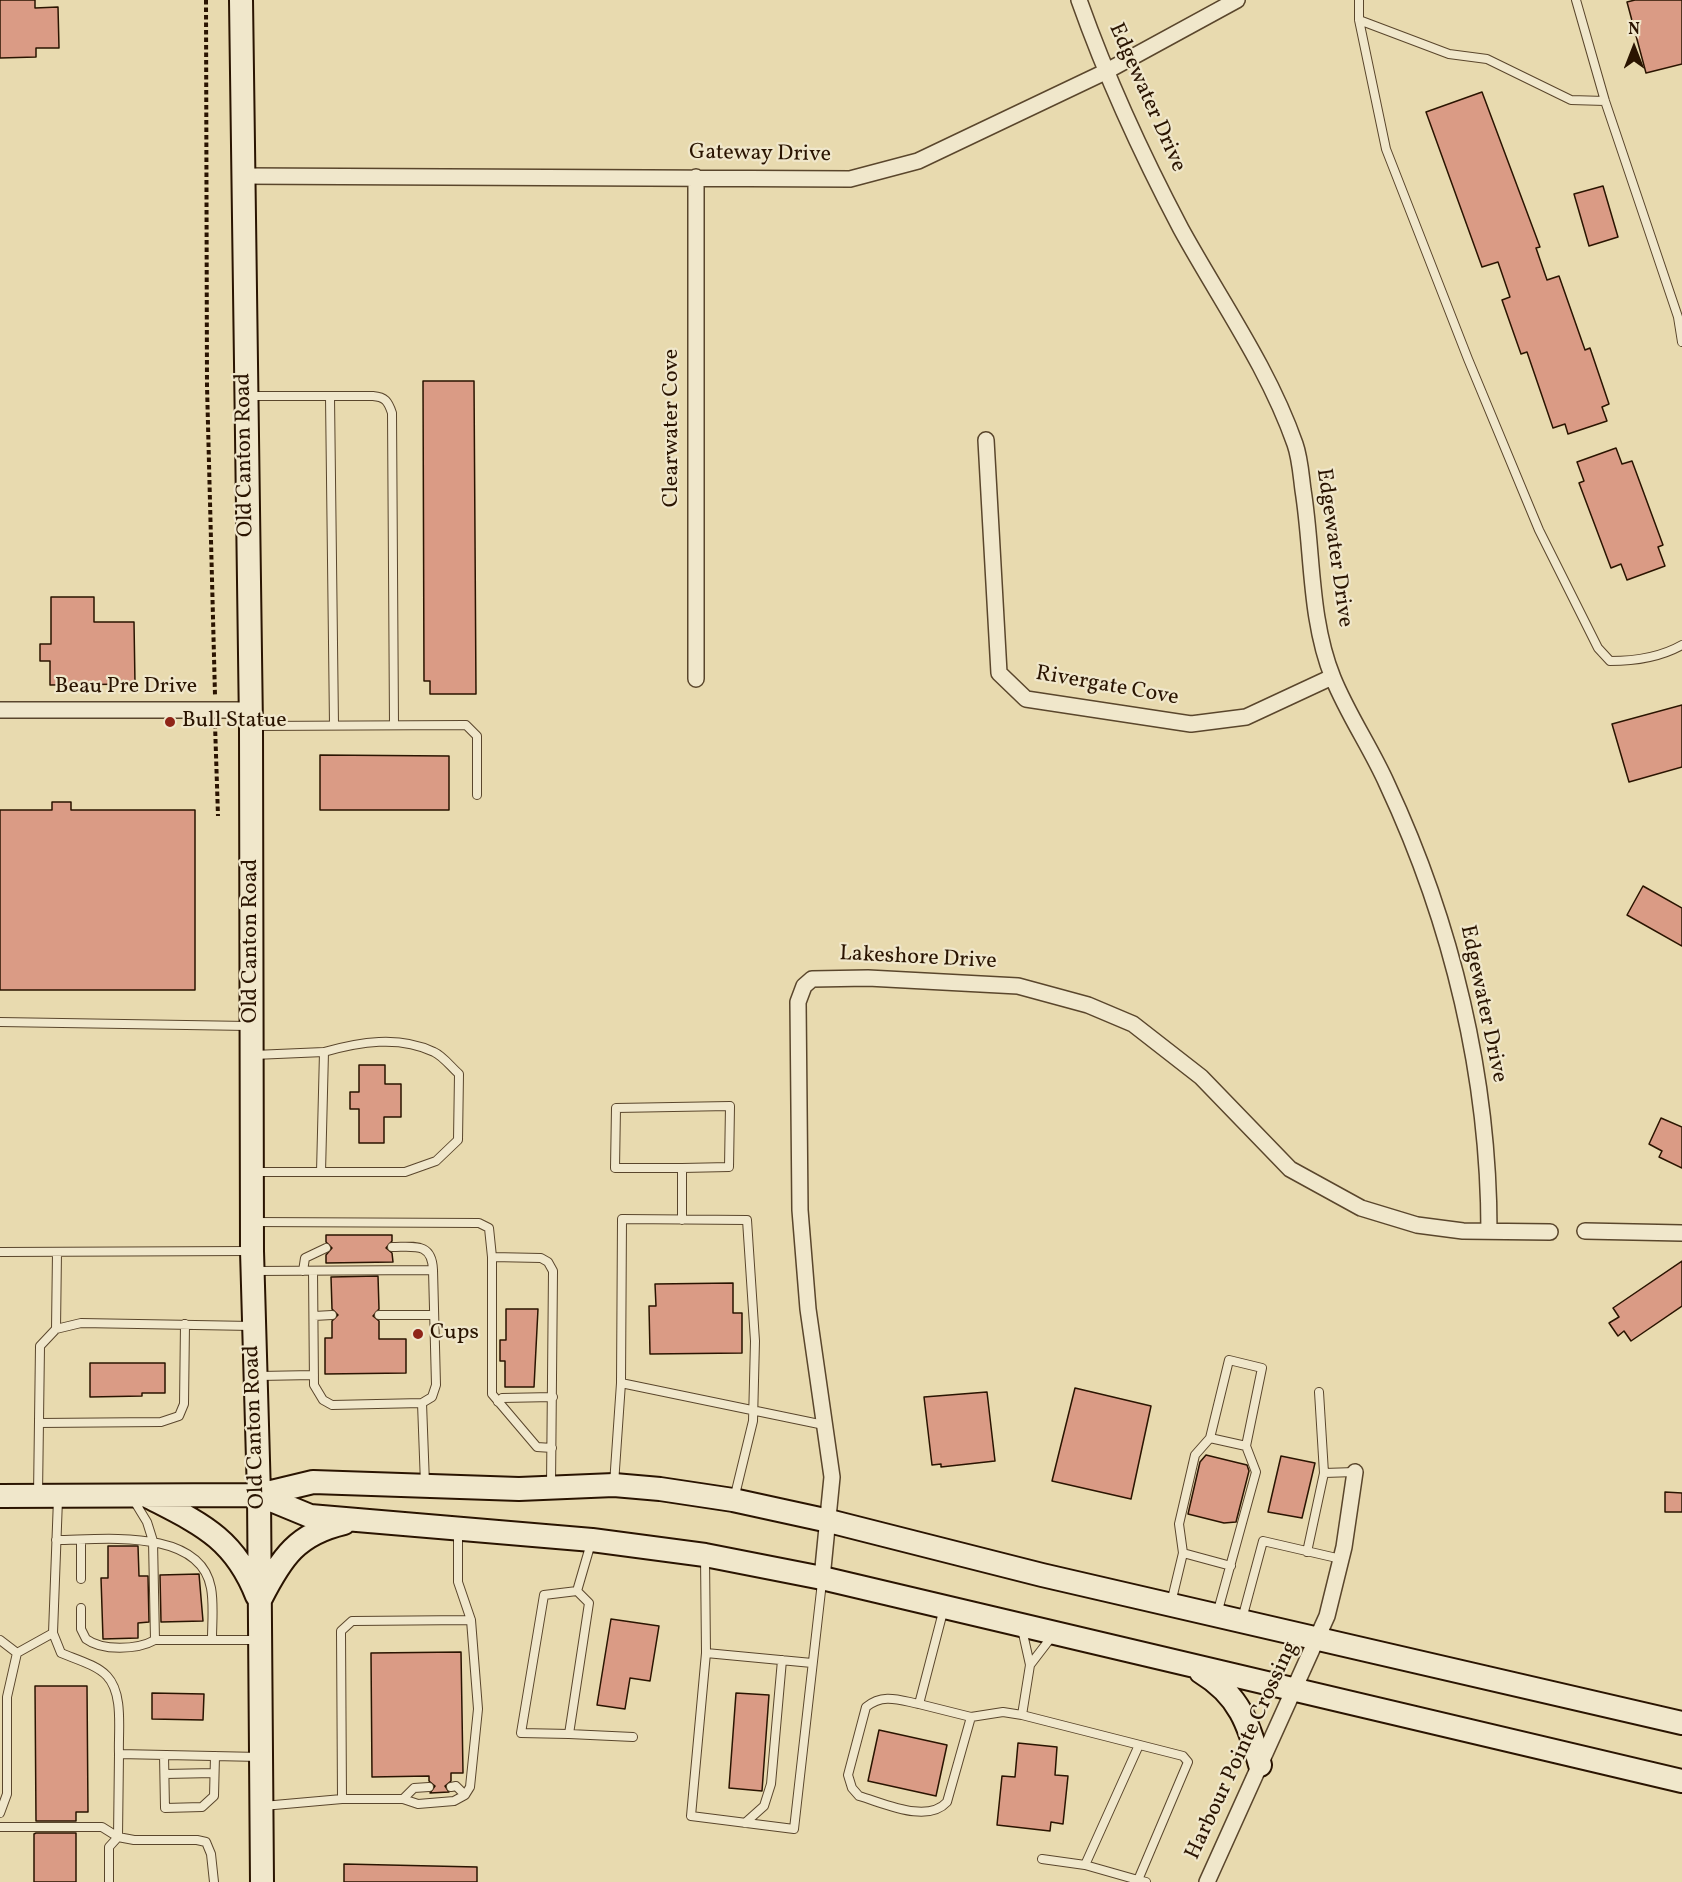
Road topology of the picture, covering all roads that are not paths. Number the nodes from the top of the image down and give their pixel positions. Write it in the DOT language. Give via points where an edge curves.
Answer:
graph roads {
  1 [pos="241,0"];
  2 [pos="1079,0"];
  3 [pos="1237,0"];
  4 [pos="1359,0"];
  5 [pos="1576,0"];
  6 [pos="1359,20"];
  7 [pos="1105,72"];
  8 [pos="1605,101"];
  9 [pos="242,176"];
  10 [pos="696,177"];
  11 [pos="1682,342"];
  12 [pos="245,396"];
  13 [pos="330,397"];
  14 [pos="986,440"];
  15 [pos="1682,645"];
  16 [pos="1332,677"];
  17 [pos="696,679"];
  18 [pos="0,710"];
  19 [pos="251,718"];
  20 [pos="334,726"];
  21 [pos="394,726"];
  22 [pos="477,795"];
  23 [pos="0,1022"];
  24 [pos="253,1026"];
  25 [pos="324,1052"];
  26 [pos="253,1055"];
  27 [pos="682,1168"];
  28 [pos="252,1172"];
  29 [pos="321,1172"];
  30 [pos="682,1220"];
  31 [pos="252,1222"];
  32 [pos="1489,1230"];
  33 [pos="1585,1231"];
  34 [pos="1550,1232"];
  35 [pos="1682,1233"];
  36 [pos="392,1247"];
  37 [pos="326,1248"];
  38 [pos="0,1252"];
  39 [pos="57,1252"];
  40 [pos="492,1257"];
  41 [pos="252,1261"];
  42 [pos="433,1270"];
  43 [pos="303,1271"];
  44 [pos="313,1271"];
  45 [pos="332,1315"];
  46 [pos="379,1315"];
  47 [pos="434,1315"];
  48 [pos="314,1316"];
  49 [pos="185,1324"];
  50 [pos="253,1326"];
  51 [pos="56,1329"];
  52 [pos="314,1375"];
  53 [pos="255,1376"];
  54 [pos="621,1383"];
  55 [pos="1319,1392"];
  56 [pos="553,1397"];
  57 [pos="498,1402"];
  58 [pos="422,1403"];
  59 [pos="753,1411"];
  60 [pos="39,1423"];
  61 [pos="824,1425"];
  62 [pos="1210,1438"];
  63 [pos="1246,1446"];
  64 [pos="552,1448"];
  65 [pos="1355,1472"];
  66 [pos="1324,1473"];
  67 [pos="425,1485"];
  68 [pos="614,1485"];
  69 [pos="551,1488"];
  70 [pos="136,1494"];
  71 [pos="259,1495"];
  72 [pos="0,1496"];
  73 [pos="48,1496"];
  74 [pos="734,1500"];
  75 [pos="361,1519"];
  76 [pos="829,1521"];
  77 [pos="458,1529"];
  78 [pos="56,1540"];
  79 [pos="81,1540"];
  80 [pos="153,1540"];
  81 [pos="591,1540"];
  82 [pos="1307,1552"];
  83 [pos="1183,1553"];
  84 [pos="705,1555"];
  85 [pos="1341,1559"];
  86 [pos="1231,1566"];
  87 [pos="822,1578"];
  88 [pos="81,1579"];
  89 [pos="577,1591"];
  90 [pos="260,1602"];
  91 [pos="1170,1604"];
  92 [pos="945,1607"];
  93 [pos="81,1608"];
  94 [pos="1217,1615"];
  95 [pos="471,1620"];
  96 [pos="1242,1621"];
  97 [pos="1021,1626"];
  98 [pos="53,1633"];
  99 [pos="1055,1633"];
  100 [pos="1319,1638"];
  101 [pos="212,1639"];
  102 [pos="0,1640"];
  103 [pos="155,1640"];
  104 [pos="260,1640"];
  105 [pos="17,1653"];
  106 [pos="706,1653"];
  107 [pos="782,1660"];
  108 [pos="812,1663"];
  109 [pos="1184,1663"];
  110 [pos="1030,1665"];
  111 [pos="1295,1689"];
  112 [pos="919,1704"];
  113 [pos="1022,1715"];
  114 [pos="971,1717"];
  115 [pos="1682,1723"];
  116 [pos="569,1734"];
  117 [pos="633,1737"];
  118 [pos="1139,1745"];
  119 [pos="119,1754"];
  120 [pos="165,1755"];
  121 [pos="215,1756"];
  122 [pos="261,1757"];
  123 [pos="1260,1765"];
  124 [pos="214,1773"];
  125 [pos="165,1774"];
  126 [pos="1682,1781"];
  127 [pos="429,1787"];
  128 [pos="452,1787"];
  129 [pos="465,1795"];
  130 [pos="342,1799"];
  131 [pos="403,1799"];
  132 [pos="261,1806"];
  133 [pos="0,1813"];
  134 [pos="745,1823"];
  135 [pos="0,1827"];
  136 [pos="118,1837"];
  137 [pos="1042,1859"];
  138 [pos="1085,1865"];
  139 [pos="1142,1881"];
  140 [pos="109,1882"];
  141 [pos="214,1882"];
  142 [pos="262,1882"];
  143 [pos="1208,1882"];
  1 -- 9 [label="main road, Old Canton Road"];
  2 -- 7 [label="street, Edgewater Drive"];
  3 -- 7 [label="street, Gateway Drive"];
  4 -- 6 [label="lane"];
  5 -- 8 [label="lane"];
  6 -- 8 [label="lane" via="1449,54 1487,58 1571,100"];
  6 -- 15 [label="lane" via="1386,149 1539,530 1598,648 1610,661 1623,661"];
  7 -- 10 [label="street, Gateway Drive" via="918,161 850,179"];
  7 -- 16 [label="street, Edgewater Drive" via="1181,228 1272,387 1297,448 1310,532 1314,608"];
  8 -- 11 [label="lane" via="1678,317"];
  9 -- 10 [label="street, Gateway Drive"];
  9 -- 12 [label="main road, Old Canton Road"];
  10 -- 17 [label="street, Clearwater Cove"];
  12 -- 13 [label="lane"];
  12 -- 19 [label="main road, Old Canton Road"];
  13 -- 20 [label="lane"];
  13 -- 21 [label="lane" via="383,397 392,413"];
  14 -- 16 [label="street, Rivergate Cove" via="999,673 1026,699 1191,724 1246,717"];
  16 -- 32 [label="street, Edgewater Drive" via="1388,784 1443,922 1468,1025 1484,1127"];
  18 -- 19 [label="street, Beau Pre Drive" via="215,711"];
  19 -- 20 [label="lane"];
  19 -- 24 [label="main road, Old Canton Road"];
  20 -- 21 [label="lane"];
  21 -- 22 [label="lane" via="466,725 474,730"];
  23 -- 24 [label="lane"];
  24 -- 26 [label="main road, Old Canton Road"];
  25 -- 26 [label="lane"];
  25 -- 29 [label="lane"];
  25 -- 29 [label="lane" via="362,1041 405,1043 436,1053 459,1074 458,1140 436,1161 405,1172"];
  26 -- 28 [label="main road, Old Canton Road"];
  27 -- 27 [label="lane" via="729,1167 730,1106 616,1108 615,1168"];
  27 -- 30 [label="lane"];
  28 -- 29 [label="lane"];
  28 -- 31 [label="main road, Old Canton Road"];
  30 -- 54 [label="lane" via="622,1219"];
  30 -- 59 [label="lane" via="747,1220 755,1341"];
  31 -- 40 [label="lane" via="479,1223 489,1228"];
  31 -- 41 [label="main road, Old Canton Road"];
  32 -- 34 [label="street, Lakeshore Drive"];
  32 -- 61 [label="street, Lakeshore Drive" via="1417,1226 1361,1208 1290,1169 1201,1077 1133,1024 1088,1005 1018,986 812,979 804,986 798,1002 800,1210 808,1309"];
  33 -- 35 [label="street"];
  36 -- 42 [label="lane" via="426,1250 431,1255"];
  37 -- 43 [label="lane" via="304,1258"];
  38 -- 39 [label="lane"];
  39 -- 41 [label="lane"];
  39 -- 51 [label="lane"];
  40 -- 56 [label="lane" via="541,1258 553,1271"];
  40 -- 57 [label="lane" via="492,1394"];
  41 -- 43 [label="lane"];
  41 -- 50 [label="main road, Old Canton Road"];
  42 -- 44 [label="lane"];
  42 -- 47 [label="lane"];
  43 -- 44 [label="lane"];
  44 -- 48 [label="lane"];
  45 -- 48 [label="lane"];
  46 -- 47 [label="lane"];
  47 -- 58 [label="lane" via="436,1385 432,1397"];
  48 -- 52 [label="lane"];
  49 -- 50 [label="lane"];
  49 -- 51 [label="lane" via="81,1323"];
  49 -- 60 [label="lane" via="184,1404 179,1416 161,1422"];
  50 -- 53 [label="main road, Old Canton Road"];
  51 -- 60 [label="lane" via="40,1346"];
  52 -- 53 [label="lane"];
  52 -- 58 [label="lane" via="314,1385 323,1400 332,1405"];
  53 -- 71 [label="main road, Old Canton Road"];
  54 -- 59 [label="lane"];
  54 -- 68 [label="lane"];
  55 -- 66 [label="lane"];
  56 -- 57 [label="lane" via="502,1398"];
  56 -- 64 [label="lane"];
  57 -- 64 [label="lane" via="537,1447"];
  58 -- 67 [label="lane"];
  59 -- 61 [label="lane"];
  59 -- 74 [label="lane"];
  60 -- 73 [label="lane"];
  61 -- 76 [label="street, Lakeshore Drive" via="832,1477"];
  62 -- 63 [label="lane"];
  62 -- 63 [label="lane" via="1229,1360 1262,1368"];
  62 -- 83 [label="lane" via="1195,1455 1179,1524"];
  63 -- 86 [label="lane" via="1257,1472"];
  64 -- 69 [label="lane"];
  65 -- 66 [label="lane"];
  65 -- 85 [label="street, Harbour Pointe Crossing"];
  66 -- 82 [label="lane"];
  67 -- 69 [label="main road"];
  67 -- 71 [label="main road" via="312,1482"];
  68 -- 69 [label="main road"];
  68 -- 74 [label="main road"];
  70 -- 71 [label="main road"];
  70 -- 73 [label="main road"];
  70 -- 80 [label="lane"];
  70 -- 90 [label="main road" via="211,1530 250,1578"];
  71 -- 75 [label="main road" via="310,1516"];
  71 -- 90 [label="main road, Old Canton Road"];
  72 -- 73 [label="main road"];
  73 -- 78 [label="lane"];
  74 -- 76 [label="main road"];
  75 -- 77 [label="main road"];
  75 -- 90 [label="main road" via="331,1526 301,1540 275,1570"];
  76 -- 87 [label="street, Lakeshore Drive"];
  76 -- 91 [label="main road"];
  77 -- 81 [label="main road"];
  77 -- 95 [label="lane" via="458,1582"];
  78 -- 79 [label="lane"];
  78 -- 98 [label="lane"];
  79 -- 80 [label="lane"];
  79 -- 88 [label="lane"];
  80 -- 101 [label="lane" via="188,1553 204,1567 211,1588"];
  80 -- 103 [label="lane"];
  81 -- 84 [label="main road"];
  81 -- 89 [label="lane"];
  82 -- 85 [label="lane"];
  82 -- 96 [label="lane" via="1263,1541"];
  83 -- 86 [label="lane"];
  83 -- 91 [label="lane"];
  84 -- 87 [label="main road"];
  84 -- 106 [label="lane"];
  85 -- 100 [label="street, Harbour Pointe Crossing"];
  86 -- 94 [label="lane"];
  87 -- 92 [label="main road"];
  87 -- 108 [label="lane"];
  89 -- 116 [label="lane" via="589,1603"];
  89 -- 116 [label="lane" via="543,1595 520,1733"];
  90 -- 104 [label="main road, Old Canton Road"];
  91 -- 94 [label="main road"];
  92 -- 97 [label="main road"];
  92 -- 112 [label="lane"];
  93 -- 103 [label="lane" via="81,1629 93,1645 146,1645"];
  94 -- 96 [label="main road"];
  95 -- 129 [label="lane" via="478,1709 470,1787"];
  95 -- 130 [label="lane" via="352,1621 341,1631"];
  96 -- 100 [label="main road"];
  97 -- 99 [label="main road"];
  97 -- 110 [label="lane"];
  98 -- 105 [label="lane"];
  98 -- 119 [label="lane" via="61,1653 108,1676 118,1700"];
  99 -- 109 [label="main road"];
  99 -- 110 [label="lane"];
  100 -- 111 [label="street, Harbour Pointe Crossing"];
  100 -- 115 [label="main road"];
  101 -- 103 [label="lane"];
  101 -- 104 [label="lane"];
  102 -- 105 [label="lane"];
  104 -- 122 [label="main road, Old Canton Road"];
  105 -- 133 [label="lane" via="7,1696 7,1794"];
  106 -- 107 [label="lane"];
  106 -- 134 [label="lane" via="691,1816"];
  107 -- 108 [label="lane"];
  107 -- 134 [label="lane" via="771,1784 764,1806"];
  108 -- 134 [label="lane" via="794,1829"];
  109 -- 111 [label="main road"];
  109 -- 123 [label="main road" via="1233,1697"];
  110 -- 113 [label="lane"];
  111 -- 123 [label="street, Harbour Pointe Crossing"];
  111 -- 126 [label="main road"];
  112 -- 114 [label="lane"];
  112 -- 114 [label="lane" via="885,1697 866,1707 848,1775 859,1796 928,1814 941,1809 947,1802"];
  113 -- 114 [label="lane" via="1003,1712"];
  113 -- 118 [label="lane"];
  116 -- 117 [label="lane"];
  118 -- 138 [label="lane"];
  118 -- 139 [label="lane" via="1183,1756 1188,1762"];
  119 -- 120 [label="lane"];
  119 -- 136 [label="lane"];
  120 -- 121 [label="lane"];
  120 -- 125 [label="lane"];
  121 -- 122 [label="lane"];
  121 -- 124 [label="lane"];
  122 -- 132 [label="main road, Old Canton Road"];
  123 -- 143 [label="street, Harbour Pointe Crossing"];
  124 -- 125 [label="lane"];
  124 -- 125 [label="lane" via="214,1796 202,1807 165,1808"];
  127 -- 131 [label="lane" via="414,1788"];
  128 -- 129 [label="lane"];
  129 -- 131 [label="lane" via="454,1801 418,1804"];
  130 -- 131 [label="lane"];
  130 -- 132 [label="lane"];
  132 -- 142 [label="main road, Old Canton Road"];
  135 -- 136 [label="lane" via="102,1827"];
  136 -- 140 [label="lane" via="109,1848"];
  136 -- 141 [label="lane" via="206,1842"];
  137 -- 138 [label="lane"];
  138 -- 139 [label="lane"];
}
